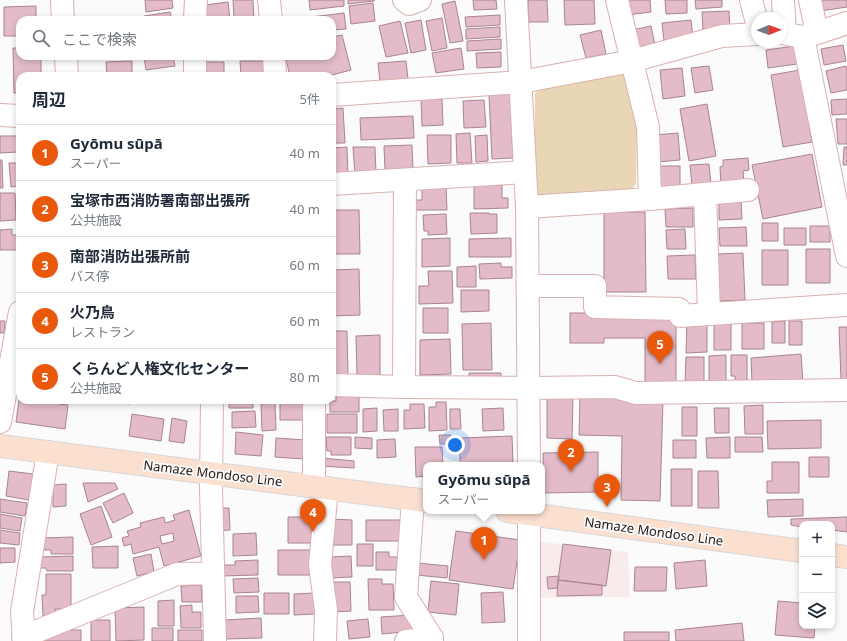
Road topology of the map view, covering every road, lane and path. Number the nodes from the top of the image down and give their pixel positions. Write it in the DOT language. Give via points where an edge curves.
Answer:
graph roads {
  1 [pos="62,0"];
  2 [pos="196,0"];
  3 [pos="269,0"];
  4 [pos="404,0"];
  5 [pos="420,0"];
  6 [pos="516,0"];
  7 [pos="617,0"];
  8 [pos="751,0"];
  9 [pos="783,0"];
  10 [pos="810,0"];
  11 [pos="754,12"];
  12 [pos="64,16"];
  13 [pos="196,16"];
  14 [pos="271,16"];
  15 [pos="847,23"];
  16 [pos="751,34"];
  17 [pos="796,34"];
  18 [pos="66,60"];
  19 [pos="195,60"];
  20 [pos="274,60"];
  21 [pos="632,61"];
  22 [pos="67,72"];
  23 [pos="195,72"];
  24 [pos="275,72"];
  25 [pos="521,82"];
  26 [pos="336,95"];
  27 [pos="0,116"];
  28 [pos="16,116"];
  29 [pos="525,172"];
  30 [pos="839,177"];
  31 [pos="405,180"];
  32 [pos="336,184"];
  33 [pos="748,190"];
  34 [pos="705,194"];
  35 [pos="650,199"];
  36 [pos="527,207"];
  37 [pos="847,256"];
  38 [pos="528,286"];
  39 [pos="847,306"];
  40 [pos="709,314"];
  41 [pos="16,358"];
  42 [pos="336,385"];
  43 [pos="404,387"];
  44 [pos="529,388"];
  45 [pos="847,390"];
  46 [pos="212,404"];
  47 [pos="314,404"];
  48 [pos="0,422"];
  49 [pos="0,446"];
  50 [pos="48,452"];
  51 [pos="529,462"];
  52 [pos="211,473"];
  53 [pos="321,487"];
  54 [pos="419,500"];
  55 [pos="529,514"];
  56 [pos="543,514"];
  57 [pos="799,551"];
  58 [pos="835,555"];
  59 [pos="847,557"];
  60 [pos="213,573"];
  61 [pos="24,639"];
  62 [pos="432,639"];
  63 [pos="214,641"];
  64 [pos="325,641"];
  65 [pos="406,641"];
  66 [pos="529,641"];
  1 -- 12 [label="street"];
  2 -- 13 [label="street"];
  3 -- 14 [label="street"];
  4 -- 5 [label="street" via="409,4"];
  6 -- 25 [label="street"];
  7 -- 21 [label="street"];
  8 -- 11 [label="street"];
  9 -- 17 [label="street"];
  10 -- 17 [label="street"];
  15 -- 17 [label="street"];
  16 -- 21 [label="street" via="722,36"];
  17 -- 30 [label="street"];
  18 -- 22 [label="street"];
  19 -- 23 [label="street"];
  20 -- 24 [label="street"];
  21 -- 25 [label="street"];
  21 -- 35 [label="street" via="648,127"];
  25 -- 26 [label="street"];
  25 -- 29 [label="street"];
  27 -- 28 [label="street"];
  29 -- 31 [label="street"];
  29 -- 36 [label="street"];
  30 -- 37 [label="street"];
  31 -- 32 [label="street"];
  31 -- 43 [label="street"];
  33 -- 34 [label="street"];
  34 -- 35 [label="street"];
  34 -- 40 [label="street"];
  35 -- 36 [label="street"];
  36 -- 38 [label="street"];
  38 -- 40 [label="street" via="595,286 595,307 679,309 680,316"];
  38 -- 44 [label="street"];
  39 -- 40 [label="street"];
  41 -- 48 [label="street"];
  42 -- 43 [label="street"];
  43 -- 44 [label="street"];
  44 -- 45 [label="street" via="615,387 636,393"];
  44 -- 51 [label="street"];
  46 -- 52 [label="street"];
  47 -- 53 [label="street"];
  49 -- 50 [label="main road, Namaze Mondoso Line"];
  50 -- 52 [label="main road, Namaze Mondoso Line"];
  50 -- 61 [label="street" via="22,612"];
  52 -- 53 [label="main road, Namaze Mondoso Line"];
  52 -- 60 [label="street"];
  53 -- 54 [label="main road, Namaze Mondoso Line"];
  53 -- 64 [label="street" via="320,565 326,610"];
  54 -- 62 [label="street" via="406,597"];
  55 -- 66 [label="street"];
  56 -- 57 [label="main road, Namaze Mondoso Line"];
  58 -- 59 [label="main road"];
  60 -- 61 [label="street" via="177,574"];
  60 -- 63 [label="street"];
  62 -- 65 [label="street"];
}
